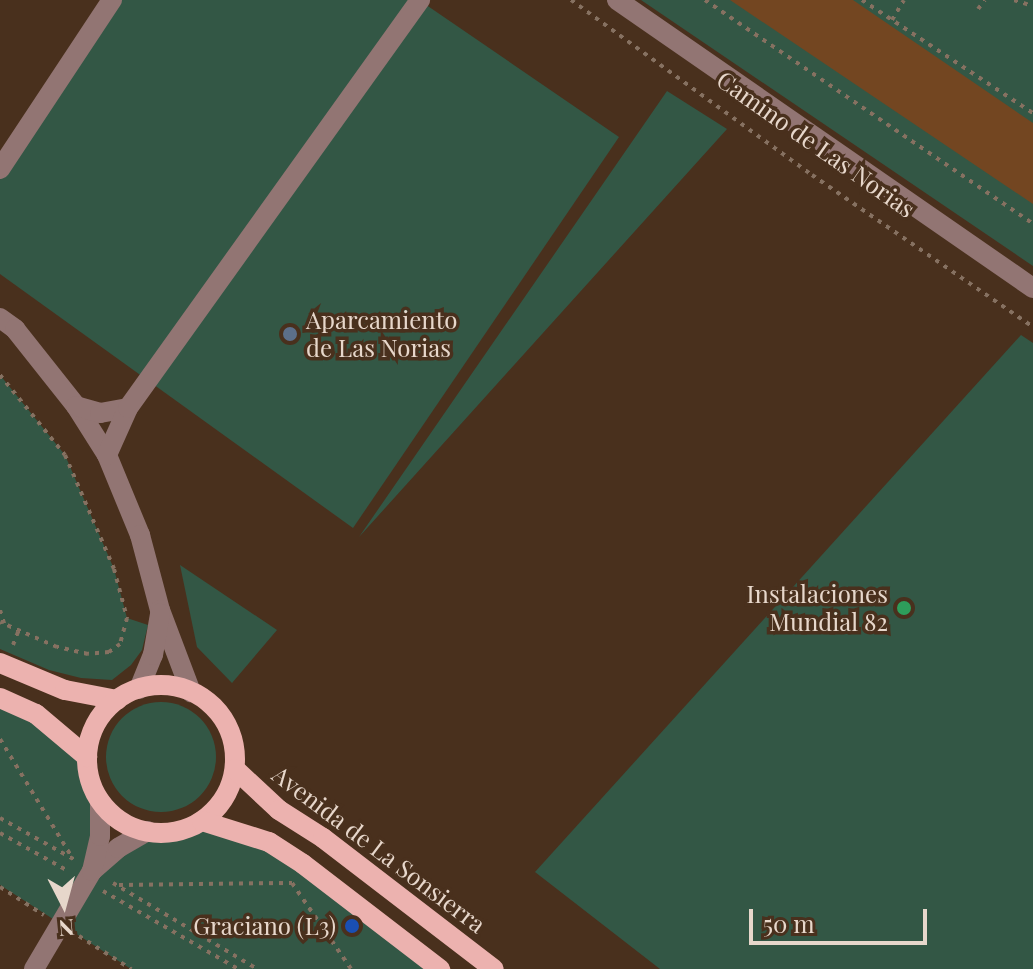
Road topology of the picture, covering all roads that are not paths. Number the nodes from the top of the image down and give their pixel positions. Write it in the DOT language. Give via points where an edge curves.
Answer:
graph roads {
  1 [pos="112,0"];
  2 [pos="420,0"];
  3 [pos="617,0"];
  4 [pos="0,169"];
  5 [pos="1033,288"];
  6 [pos="0,318"];
  7 [pos="76,406"];
  8 [pos="128,408"];
  9 [pos="107,455"];
  10 [pos="160,610"];
  11 [pos="0,663"];
  12 [pos="139,689"];
  13 [pos="191,692"];
  14 [pos="0,698"];
  15 [pos="117,700"];
  16 [pos="87,757"];
  17 [pos="235,769"];
  18 [pos="100,801"];
  19 [pos="202,821"];
  20 [pos="147,831"];
  21 [pos="89,876"];
  22 [pos="34,969"];
  23 [pos="440,969"];
  24 [pos="494,969"];
  1 -- 4 [label="street"];
  2 -- 8 [label="street"];
  3 -- 5 [label="street, Camino de Las Norias"];
  6 -- 7 [label="street" via="15,329"];
  7 -- 8 [label="street" via="100,413"];
  7 -- 9 [label="street"];
  8 -- 9 [label="street"];
  9 -- 10 [label="street" via="140,535"];
  10 -- 12 [label="street" via="153,655"];
  10 -- 13 [label="street"];
  11 -- 15 [label="main road" via="65,690"];
  12 -- 13 [label="main road" via="165,686"];
  12 -- 15 [label="main road"];
  13 -- 17 [label="main road" via="205,699 226,723"];
  14 -- 16 [label="main road" via="36,714"];
  15 -- 16 [label="main road" via="96,726"];
  16 -- 18 [label="main road"];
  17 -- 19 [label="main road" via="229,790"];
  17 -- 24 [label="main road, Avenida de La Sonsierra" via="279,810"];
  18 -- 20 [label="main road" via="129,825"];
  18 -- 21 [label="street" via="100,836"];
  19 -- 20 [label="main road" via="175,832"];
  19 -- 23 [label="main road" via="243,831 280,849"];
  20 -- 21 [label="street" via="118,848"];
  21 -- 22 [label="street"];
}
